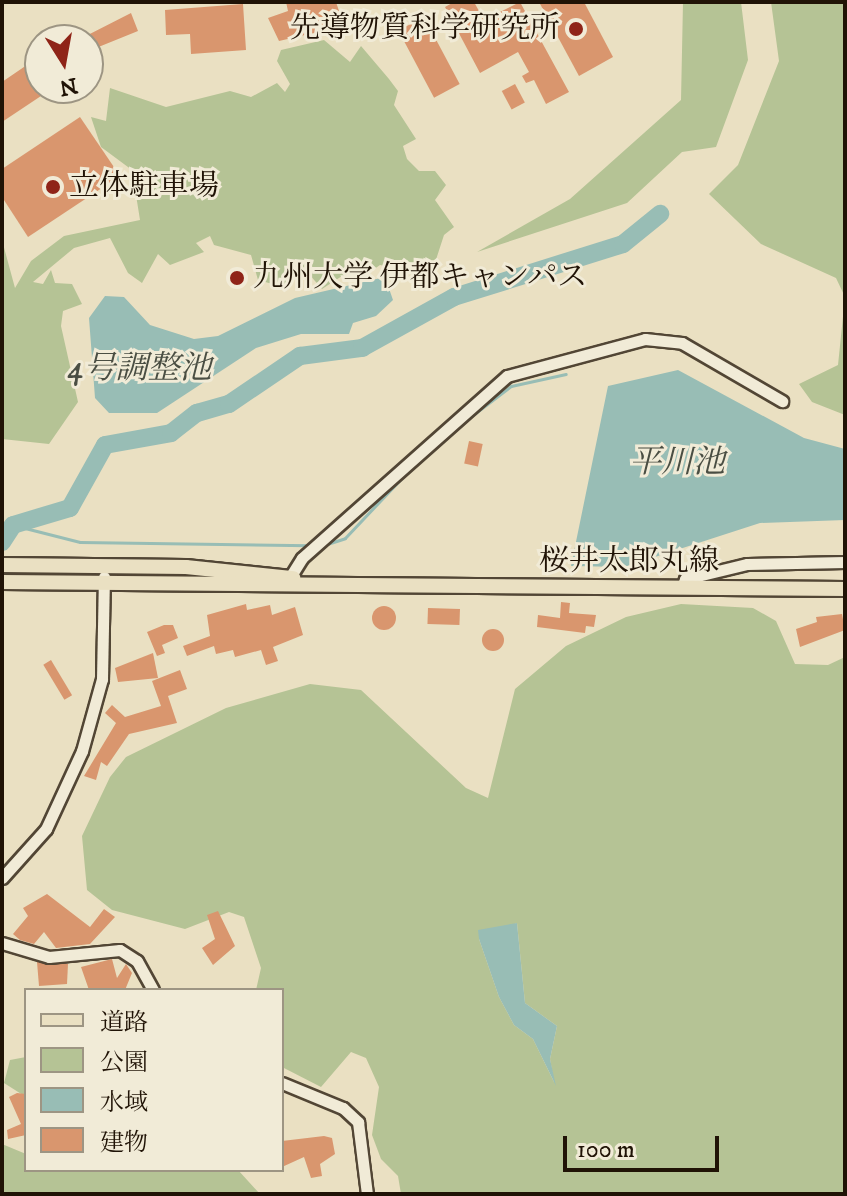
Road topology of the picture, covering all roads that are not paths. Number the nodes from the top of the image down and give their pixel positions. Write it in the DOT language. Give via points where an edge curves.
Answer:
graph roads {
  1 [pos="782,401"];
  2 [pos="845,562"];
  3 [pos="4,565"];
  4 [pos="104,568"];
  5 [pos="2,582"];
  6 [pos="287,582"];
  7 [pos="104,585"];
  8 [pos="682,587"];
  9 [pos="845,589"];
  10 [pos="2,878"];
  11 [pos="2,943"];
  12 [pos="152,988"];
  13 [pos="284,1084"];
  14 [pos="367,1194"];
  1 -- 6 [label="street" via="682,343 645,339 507,376 302,558"];
  2 -- 8 [label="street" via="747,564 685,579"];
  3 -- 4 [label="main road, 桜井太郎丸線"];
  4 -- 6 [label="main road, 桜井太郎丸線" via="186,567"];
  4 -- 7 [label="street"];
  5 -- 7 [label="main road, 桜井太郎丸線"];
  6 -- 7 [label="main road, 桜井太郎丸線"];
  6 -- 8 [label="main road, 桜井太郎丸線" via="413,588"];
  7 -- 10 [label="street" via="102,679 82,751 46,829"];
  8 -- 9 [label="main road, 桜井太郎丸線"];
  11 -- 12 [label="street" via="49,957 120,950 137,961"];
  13 -- 14 [label="street" via="343,1108 358,1122"];
}
